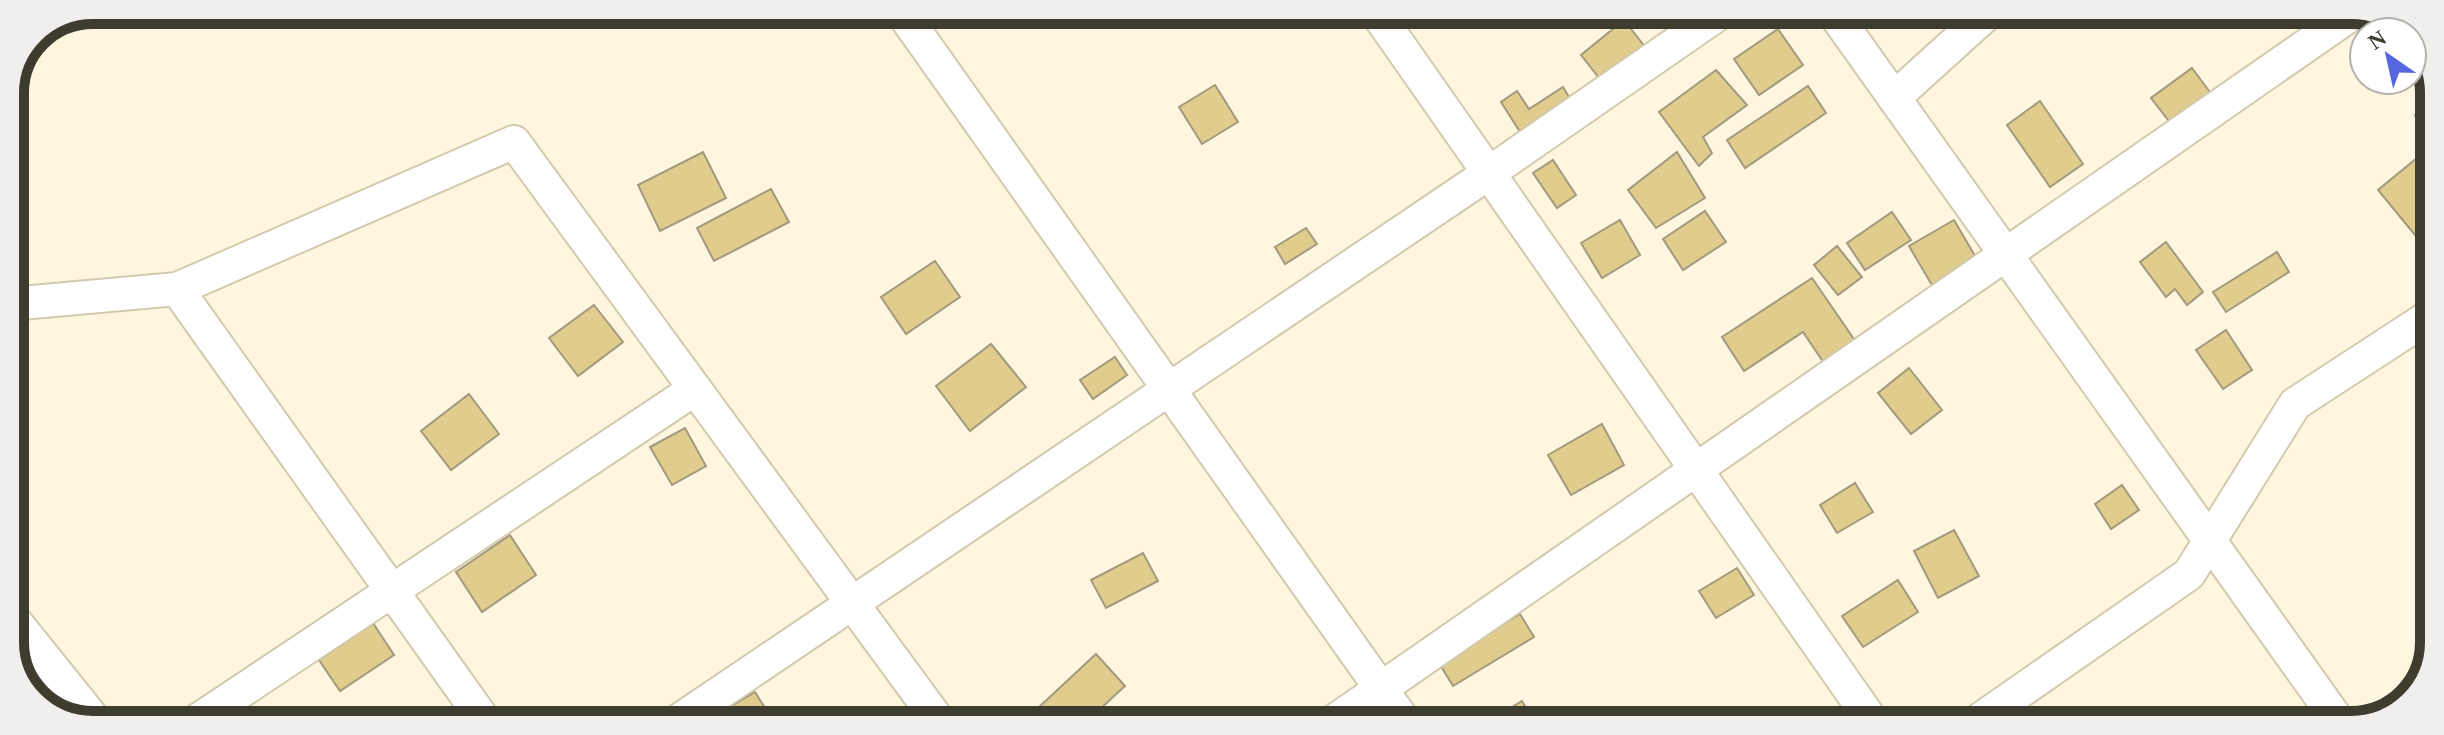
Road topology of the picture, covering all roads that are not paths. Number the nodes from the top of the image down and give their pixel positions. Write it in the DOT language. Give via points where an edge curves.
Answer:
graph roads {
  1 [pos="910,24"];
  2 [pos="1384,24"];
  3 [pos="1704,24"];
  4 [pos="1842,24"];
  5 [pos="1976,24"];
  6 [pos="2337,24"];
  7 [pos="1894,98"];
  8 [pos="1489,173"];
  9 [pos="2006,254"];
  10 [pos="177,289"];
  11 [pos="24,303"];
  12 [pos="2420,322"];
  13 [pos="695,389"];
  14 [pos="1169,389"];
  15 [pos="1696,470"];
  16 [pos="2209,541"];
  17 [pos="391,589"];
  18 [pos="852,603"];
  19 [pos="24,632"];
  20 [pos="1381,688"];
  21 [pos="87,710"];
  22 [pos="211,711"];
  23 [pos="477,711"];
  24 [pos="693,711"];
  25 [pos="931,711"];
  26 [pos="1348,711"];
  27 [pos="1397,711"];
  28 [pos="1865,711"];
  29 [pos="1992,711"];
  30 [pos="2331,711"];
  1 -- 14 [label="street"];
  2 -- 8 [label="street"];
  3 -- 8 [label="street"];
  4 -- 7 [label="street"];
  5 -- 7 [label="street"];
  6 -- 9 [label="street"];
  7 -- 9 [label="street"];
  8 -- 14 [label="street"];
  8 -- 15 [label="street"];
  9 -- 15 [label="street"];
  9 -- 16 [label="street"];
  10 -- 11 [label="street"];
  10 -- 13 [label="street" via="514,142"];
  10 -- 17 [label="street"];
  12 -- 16 [label="street" via="2295,404"];
  13 -- 17 [label="street"];
  13 -- 18 [label="street"];
  14 -- 18 [label="street"];
  14 -- 20 [label="street"];
  15 -- 20 [label="street"];
  15 -- 28 [label="street"];
  16 -- 29 [label="street" via="2189,574"];
  16 -- 30 [label="street"];
  17 -- 22 [label="street"];
  17 -- 23 [label="street"];
  18 -- 24 [label="street"];
  18 -- 25 [label="street"];
  19 -- 21 [label="street"];
  20 -- 26 [label="street"];
  20 -- 27 [label="street"];
}
